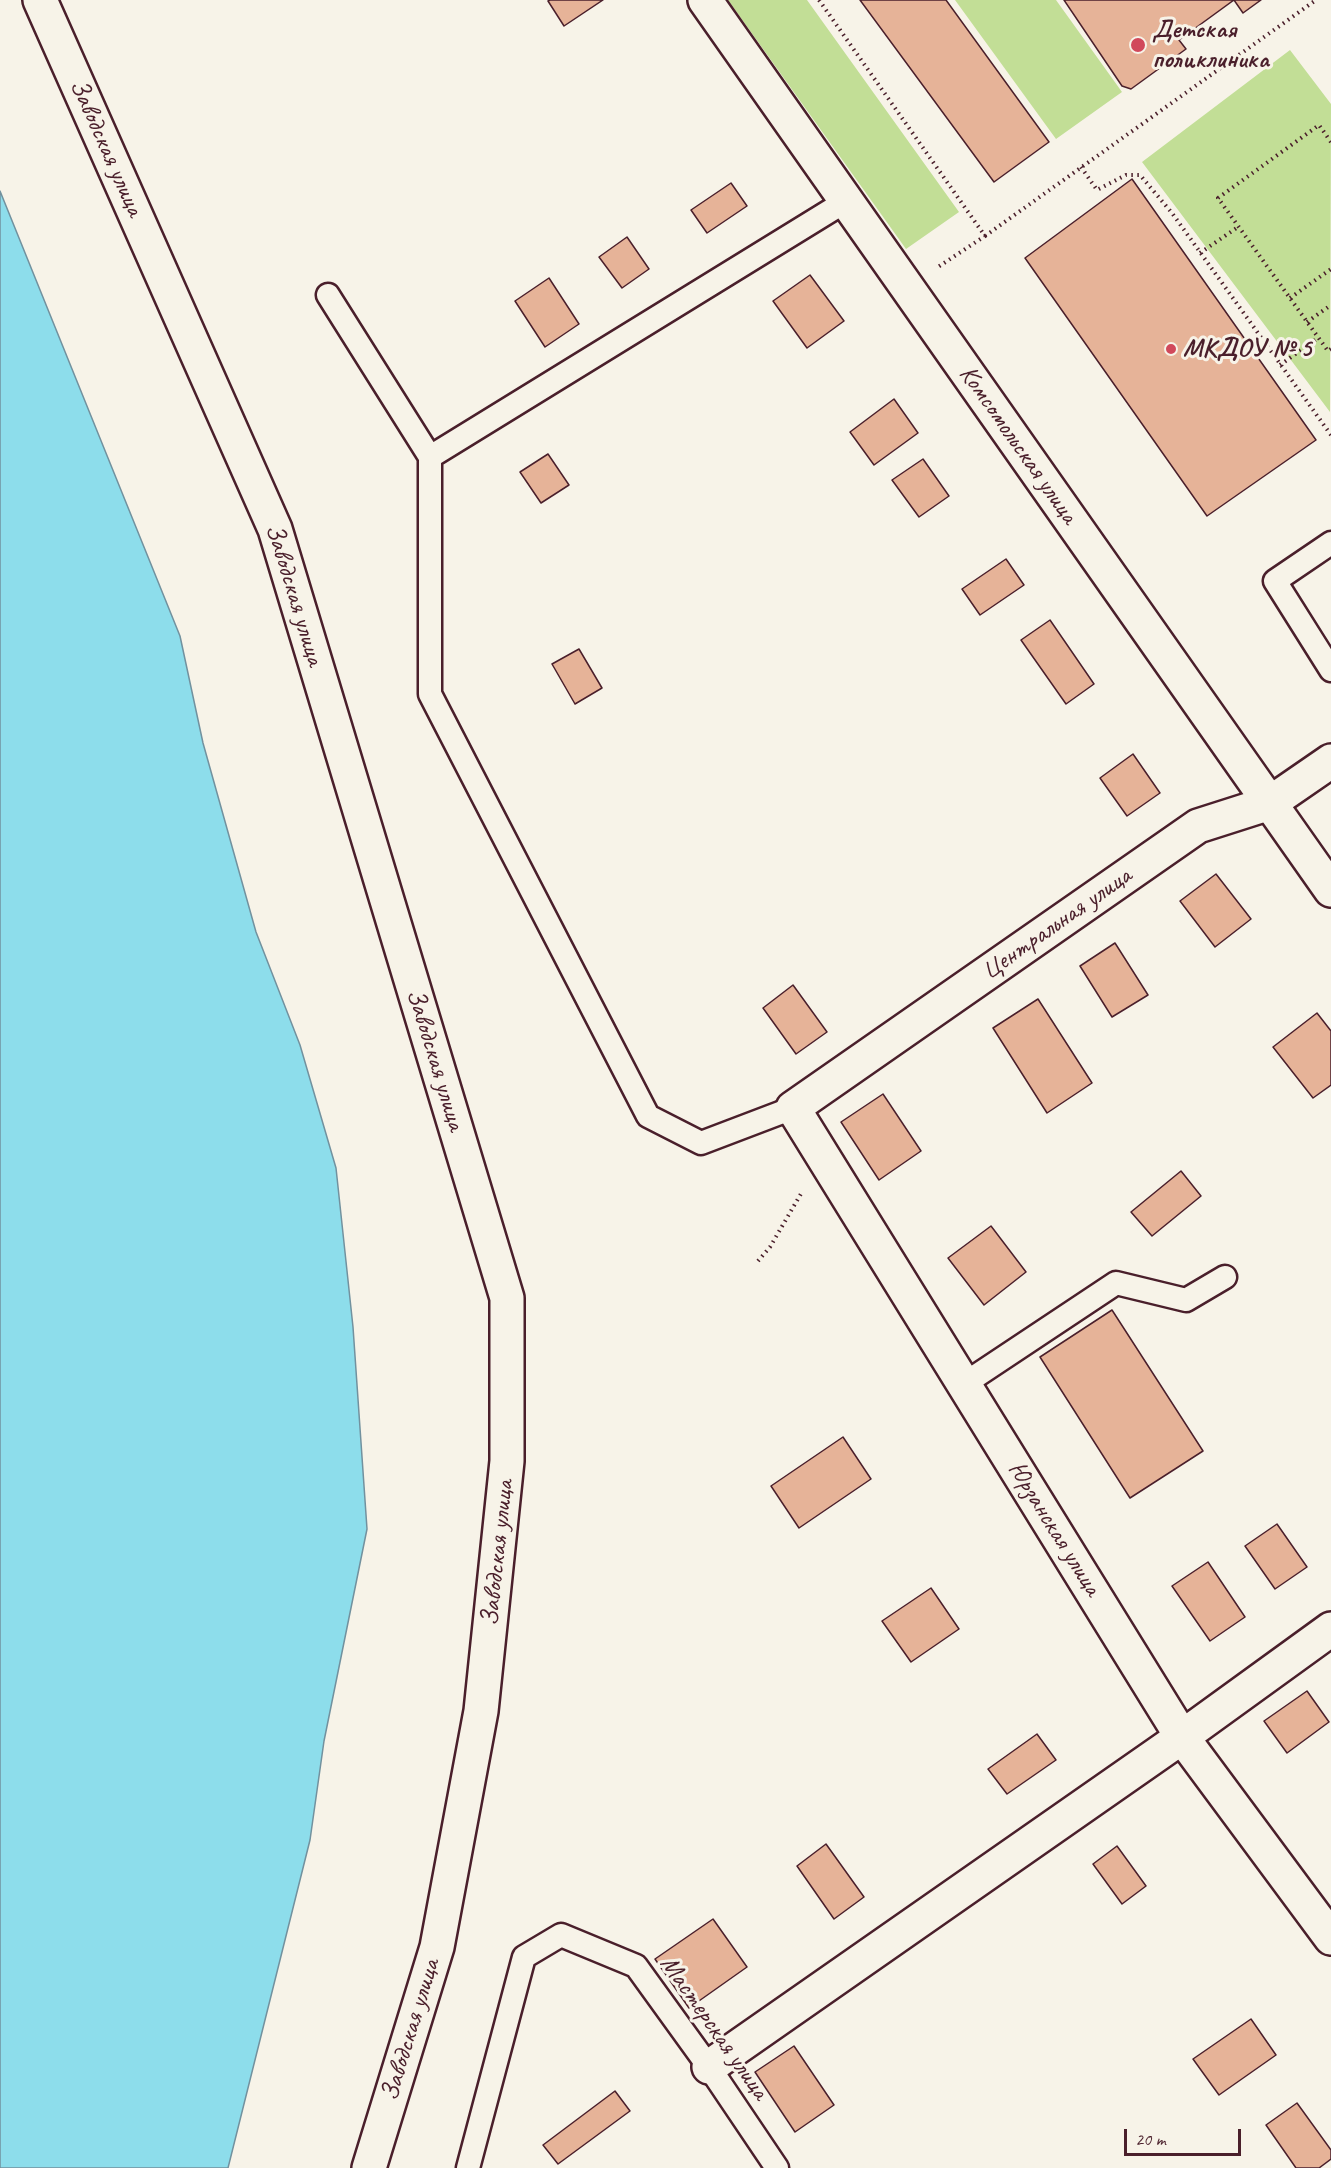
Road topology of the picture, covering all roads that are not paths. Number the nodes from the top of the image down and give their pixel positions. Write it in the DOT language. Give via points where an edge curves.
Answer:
graph roads {
  1 [pos="40,0"];
  2 [pos="705,0"];
  3 [pos="846,201"];
  4 [pos="328,295"];
  5 [pos="430,457"];
  6 [pos="1331,543"];
  7 [pos="1331,670"];
  8 [pos="1331,761"];
  9 [pos="1270,803"];
  10 [pos="1331,890"];
  11 [pos="793,1108"];
  12 [pos="1225,1277"];
  13 [pos="964,1384"];
  14 [pos="1331,1629"];
  15 [pos="1182,1737"];
  16 [pos="1331,1938"];
  17 [pos="709,2067"];
  18 [pos="369,2168"];
  19 [pos="468,2168"];
  20 [pos="777,2168"];
  1 -- 18 [label="street, Заводская улица" via="275,529 507,1298 507,1461 481,1711 437,1947"];
  2 -- 3 [label="street, Комсомольская улица"];
  3 -- 5 [label="lane"];
  3 -- 9 [label="street, Комсомольская улица"];
  4 -- 5 [label="lane"];
  5 -- 11 [label="lane" via="430,694 648,1116 701,1143"];
  6 -- 7 [label="lane" via="1275,581"];
  8 -- 9 [label="street, Центральная улица"];
  9 -- 10 [label="street, Комсомольская улица"];
  9 -- 11 [label="street, Центральная улица" via="1198,826"];
  11 -- 13 [label="street, Юрзанская улица"];
  12 -- 13 [label="lane" via="1186,1300 1116,1283"];
  13 -- 15 [label="street, Юрзанская улица"];
  14 -- 15 [label="street"];
  15 -- 16 [label="street, Юрзанская улица"];
  15 -- 17 [label="street"];
  17 -- 19 [label="lane, Мастерская улица" via="636,1966 561,1935 524,1957"];
  17 -- 20 [label="lane, Мастерская улица"];
}
